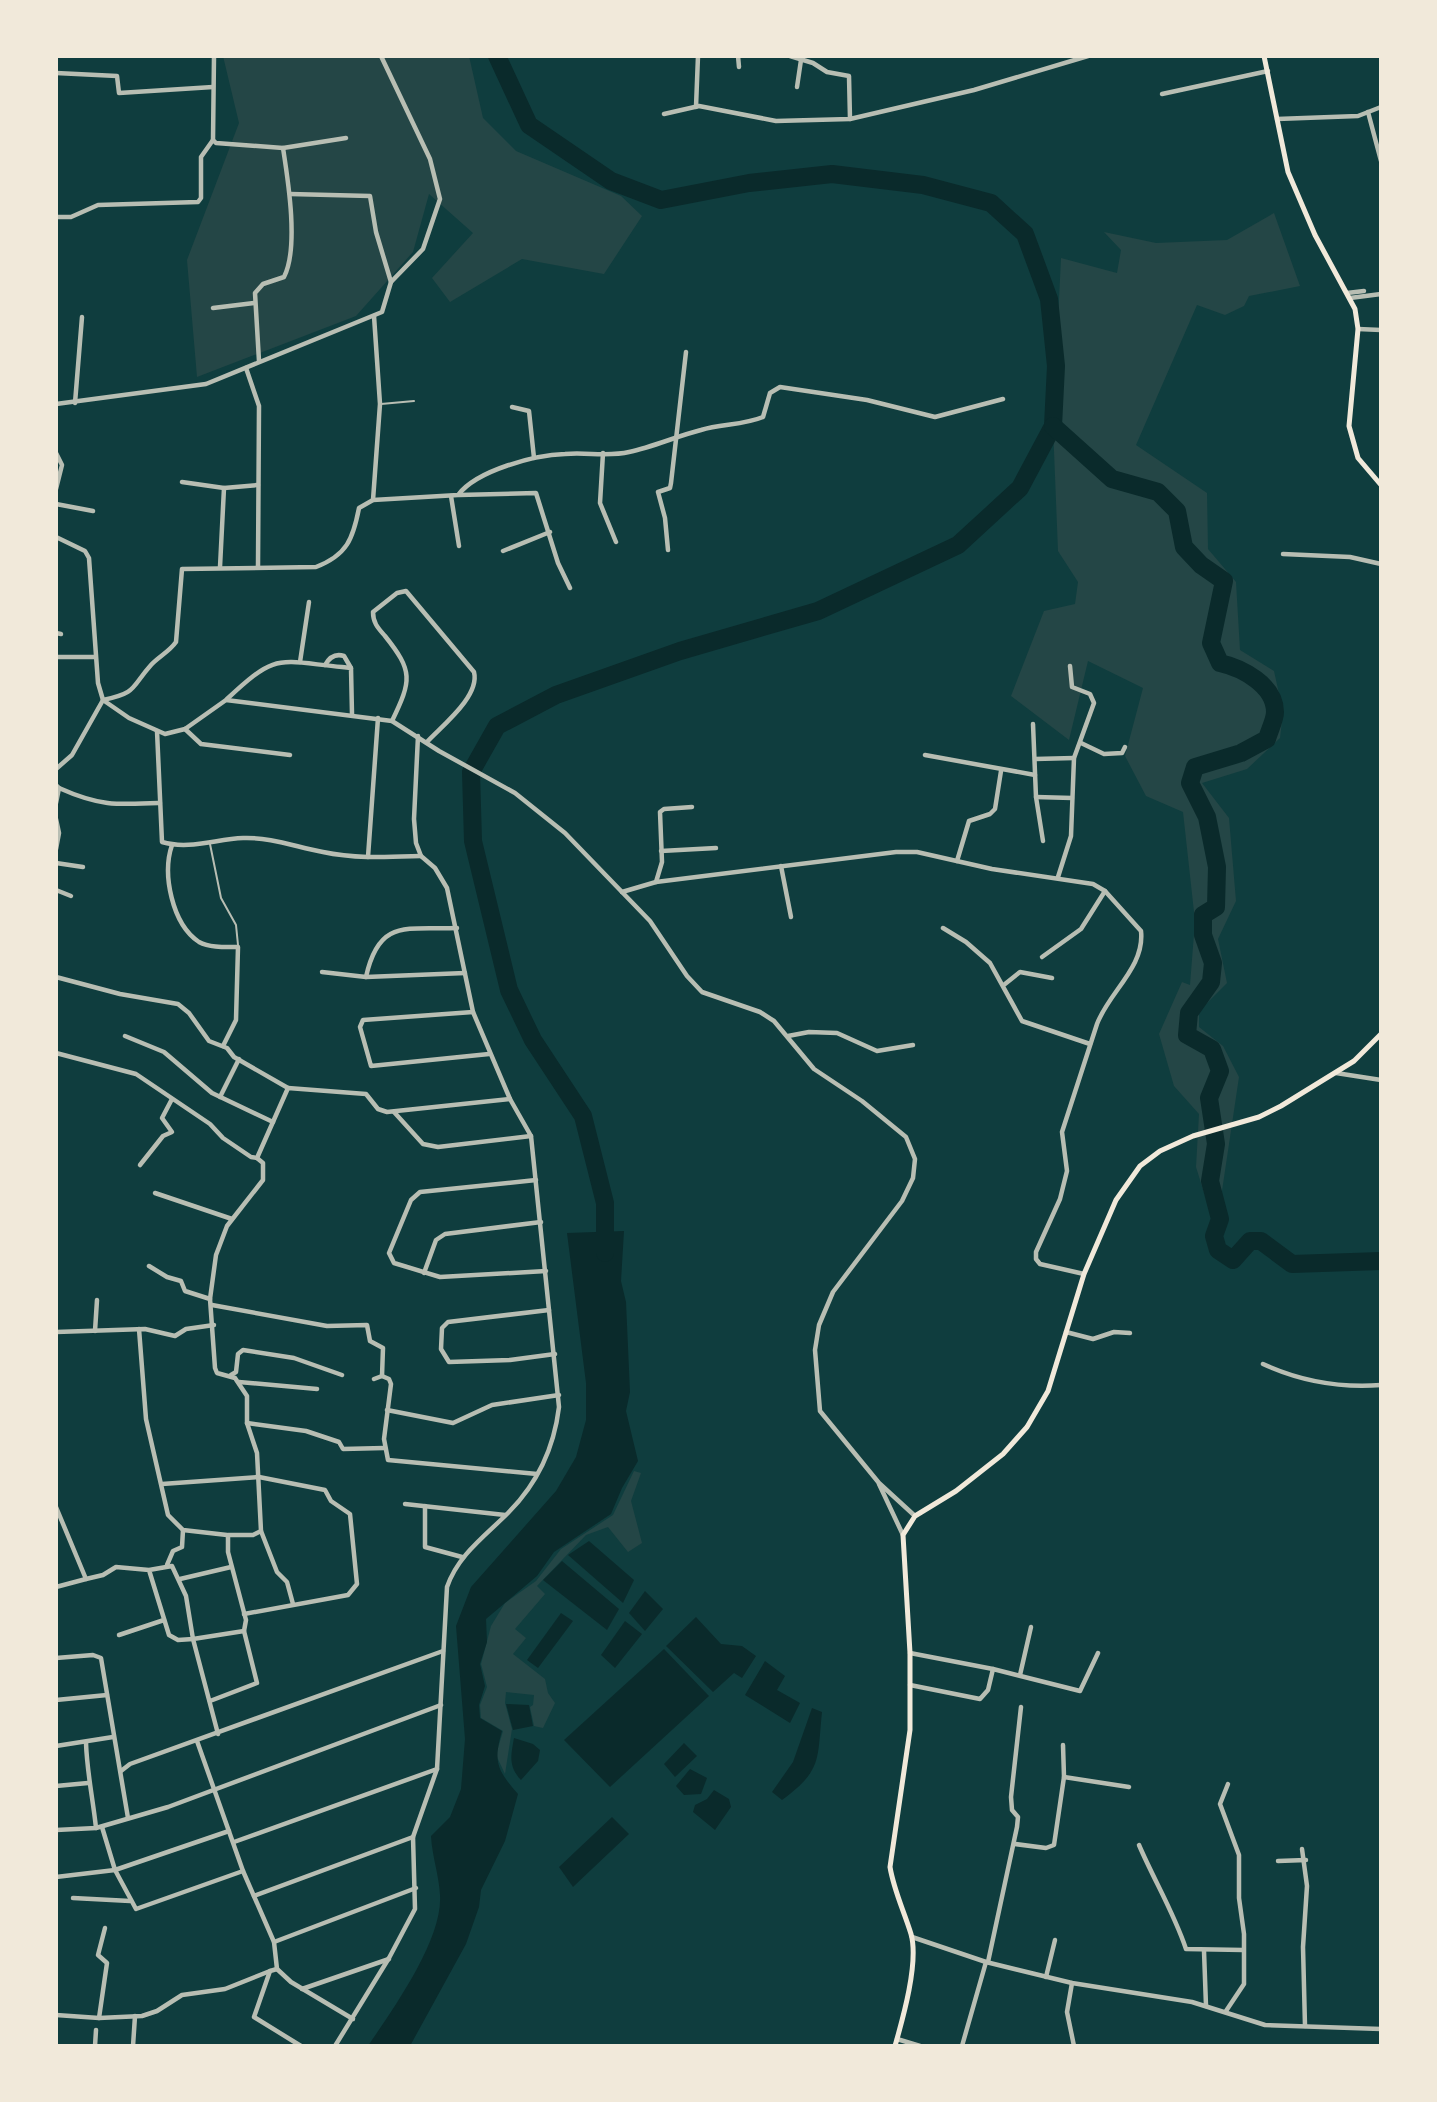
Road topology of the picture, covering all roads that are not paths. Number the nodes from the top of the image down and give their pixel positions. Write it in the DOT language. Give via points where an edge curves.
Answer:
graph roads {
  1 [pos="214,56"];
  2 [pos="381,56"];
  3 [pos="698,56"];
  4 [pos="738,56"];
  5 [pos="790,56"];
  6 [pos="1088,56"];
  7 [pos="1264,56"];
  8 [pos="801,60"];
  9 [pos="739,67"];
  10 [pos="1268,71"];
  11 [pos="56,73"];
  12 [pos="213,87"];
  13 [pos="797,87"];
  14 [pos="1162,94"];
  15 [pos="696,107"];
  16 [pos="1381,107"];
  17 [pos="1368,112"];
  18 [pos="664,114"];
  19 [pos="850,119"];
  20 [pos="1277,119"];
  21 [pos="346,138"];
  22 [pos="213,140"];
  23 [pos="283,148"];
  24 [pos="1381,161"];
  25 [pos="290,194"];
  26 [pos="56,217"];
  27 [pos="391,282"];
  28 [pos="1364,291"];
  29 [pos="1349,295"];
  30 [pos="1381,295"];
  31 [pos="254,303"];
  32 [pos="213,308"];
  33 [pos="374,315"];
  34 [pos="82,317"];
  35 [pos="1358,329"];
  36 [pos="1381,330"];
  37 [pos="686,352"];
  38 [pos="259,361"];
  39 [pos="246,368"];
  40 [pos="1003,399"];
  41 [pos="414,401"];
  42 [pos="75,403"];
  43 [pos="56,404"];
  44 [pos="380,404"];
  45 [pos="512,407"];
  46 [pos="674,436"];
  47 [pos="56,453"];
  48 [pos="603,453"];
  49 [pos="534,458"];
  50 [pos="182,482"];
  51 [pos="258,485"];
  52 [pos="1381,485"];
  53 [pos="224,488"];
  54 [pos="56,489"];
  55 [pos="458,495"];
  56 [pos="452,496"];
  57 [pos="373,500"];
  58 [pos="56,504"];
  59 [pos="93,511"];
  60 [pos="550,532"];
  61 [pos="56,537"];
  62 [pos="616,542"];
  63 [pos="459,546"];
  64 [pos="668,550"];
  65 [pos="503,551"];
  66 [pos="1283,554"];
  67 [pos="1381,564"];
  68 [pos="219,567"];
  69 [pos="258,567"];
  70 [pos="570,588"];
  71 [pos="309,602"];
  72 [pos="56,657"];
  73 [pos="94,657"];
  74 [pos="300,663"];
  75 [pos="325,665"];
  76 [pos="1070,666"];
  77 [pos="351,668"];
  78 [pos="103,700"];
  79 [pos="226,700"];
  80 [pos="352,714"];
  81 [pos="378,718"];
  82 [pos="392,721"];
  83 [pos="1033,724"];
  84 [pos="185,729"];
  85 [pos="157,731"];
  86 [pos="418,736"];
  87 [pos="427,742"];
  88 [pos="1081,743"];
  89 [pos="1125,747"];
  90 [pos="290,755"];
  91 [pos="925,755"];
  92 [pos="1074,758"];
  93 [pos="1035,759"];
  94 [pos="56,769"];
  95 [pos="1001,771"];
  96 [pos="1035,775"];
  97 [pos="57,786"];
  98 [pos="1036,797"];
  99 [pos="1072,798"];
  100 [pos="56,803"];
  101 [pos="160,803"];
  102 [pos="692,807"];
  103 [pos="56,819"];
  104 [pos="1043,841"];
  105 [pos="210,843"];
  106 [pos="172,845"];
  107 [pos="716,848"];
  108 [pos="56,849"];
  109 [pos="661,851"];
  110 [pos="421,856"];
  111 [pos="368,857"];
  112 [pos="957,861"];
  113 [pos="56,863"];
  114 [pos="781,866"];
  115 [pos="83,867"];
  116 [pos="1058,877"];
  117 [pos="656,883"];
  118 [pos="56,890"];
  119 [pos="1105,891"];
  120 [pos="622,892"];
  121 [pos="71,896"];
  122 [pos="790,917"];
  123 [pos="457,928"];
  124 [pos="943,928"];
  125 [pos="238,947"];
  126 [pos="1042,957"];
  127 [pos="323,972"];
  128 [pos="465,972"];
  129 [pos="56,977"];
  130 [pos="366,977"];
  131 [pos="1052,978"];
  132 [pos="1005,984"];
  133 [pos="473,1012"];
  134 [pos="1381,1034"];
  135 [pos="125,1036"];
  136 [pos="788,1036"];
  137 [pos="1090,1044"];
  138 [pos="913,1045"];
  139 [pos="223,1046"];
  140 [pos="56,1053"];
  141 [pos="489,1054"];
  142 [pos="239,1059"];
  143 [pos="1336,1073"];
  144 [pos="1381,1080"];
  145 [pos="288,1088"];
  146 [pos="220,1097"];
  147 [pos="172,1099"];
  148 [pos="510,1099"];
  149 [pos="393,1112"];
  150 [pos="273,1122"];
  151 [pos="531,1136"];
  152 [pos="257,1157"];
  153 [pos="140,1165"];
  154 [pos="536,1180"];
  155 [pos="156,1193"];
  156 [pos="232,1219"];
  157 [pos="541,1222"];
  158 [pos="149,1266"];
  159 [pos="546,1271"];
  160 [pos="424,1273"];
  161 [pos="1084,1274"];
  162 [pos="97,1300"];
  163 [pos="211,1302"];
  164 [pos="549,1310"];
  165 [pos="214,1325"];
  166 [pos="139,1329"];
  167 [pos="94,1331"];
  168 [pos="56,1332"];
  169 [pos="1065,1332"];
  170 [pos="1130,1333"];
  171 [pos="555,1354"];
  172 [pos="1263,1364"];
  173 [pos="231,1375"];
  174 [pos="342,1375"];
  175 [pos="382,1376"];
  176 [pos="374,1380"];
  177 [pos="239,1382"];
  178 [pos="1381,1385"];
  179 [pos="317,1390"];
  180 [pos="559,1395"];
  181 [pos="387,1409"];
  182 [pos="247,1423"];
  183 [pos="384,1448"];
  184 [pos="538,1475"];
  185 [pos="259,1477"];
  186 [pos="879,1483"];
  187 [pos="162,1484"];
  188 [pos="405,1504"];
  189 [pos="425,1506"];
  190 [pos="56,1507"];
  191 [pos="506,1515"];
  192 [pos="915,1517"];
  193 [pos="183,1530"];
  194 [pos="261,1531"];
  195 [pos="228,1535"];
  196 [pos="903,1535"];
  197 [pos="462,1558"];
  198 [pos="167,1565"];
  199 [pos="231,1567"];
  200 [pos="149,1570"];
  201 [pos="86,1579"];
  202 [pos="180,1579"];
  203 [pos="56,1587"];
  204 [pos="293,1604"];
  205 [pos="244,1614"];
  206 [pos="164,1620"];
  207 [pos="1031,1627"];
  208 [pos="244,1631"];
  209 [pos="119,1635"];
  210 [pos="193,1639"];
  211 [pos="443,1651"];
  212 [pos="910,1653"];
  213 [pos="1098,1653"];
  214 [pos="56,1658"];
  215 [pos="993,1669"];
  216 [pos="1020,1675"];
  217 [pos="910,1685"];
  218 [pos="107,1695"];
  219 [pos="56,1700"];
  220 [pos="210,1701"];
  221 [pos="441,1705"];
  222 [pos="1021,1707"];
  223 [pos="218,1734"];
  224 [pos="113,1737"];
  225 [pos="197,1741"];
  226 [pos="86,1743"];
  227 [pos="1063,1745"];
  228 [pos="56,1746"];
  229 [pos="437,1769"];
  230 [pos="121,1771"];
  231 [pos="1064,1777"];
  232 [pos="88,1783"];
  233 [pos="1228,1784"];
  234 [pos="56,1786"];
  235 [pos="1129,1787"];
  236 [pos="214,1791"];
  237 [pos="128,1819"];
  238 [pos="99,1828"];
  239 [pos="56,1830"];
  240 [pos="229,1830"];
  241 [pos="413,1836"];
  242 [pos="234,1842"];
  243 [pos="1015,1844"];
  244 [pos="1139,1844"];
  245 [pos="1302,1849"];
  246 [pos="1306,1860"];
  247 [pos="1278,1861"];
  248 [pos="115,1870"];
  249 [pos="243,1871"];
  250 [pos="56,1877"];
  251 [pos="416,1888"];
  252 [pos="254,1896"];
  253 [pos="74,1898"];
  254 [pos="130,1902"];
  255 [pos="105,1928"];
  256 [pos="912,1937"];
  257 [pos="1055,1940"];
  258 [pos="274,1942"];
  259 [pos="1243,1950"];
  260 [pos="1204,1951"];
  261 [pos="389,1958"];
  262 [pos="987,1962"];
  263 [pos="277,1969"];
  264 [pos="270,1971"];
  265 [pos="1046,1977"];
  266 [pos="1072,1983"];
  267 [pos="302,1989"];
  268 [pos="1206,2006"];
  269 [pos="1226,2011"];
  270 [pos="56,2015"];
  271 [pos="135,2017"];
  272 [pos="99,2018"];
  273 [pos="353,2019"];
  274 [pos="1305,2026"];
  275 [pos="96,2029"];
  276 [pos="1381,2029"];
  277 [pos="896,2043"];
  278 [pos="95,2046"];
  279 [pos="133,2046"];
  280 [pos="301,2046"];
  281 [pos="335,2046"];
  282 [pos="920,2046"];
  283 [pos="962,2046"];
  284 [pos="1074,2046"];
  1 -- 12 [label="street"];
  2 -- 27 [label="street" via="430,159 440,199 423,249"];
  3 -- 15 [label="street"];
  4 -- 9 [label="street"];
  5 -- 8 [label="street"];
  6 -- 19 [label="street" via="974,90"];
  7 -- 10 [label="main road"];
  8 -- 13 [label="street"];
  8 -- 19 [label="street" via="849,76"];
  10 -- 14 [label="street"];
  10 -- 20 [label="main road"];
  11 -- 12 [label="street" via="117,76 120,93"];
  12 -- 22 [label="street"];
  15 -- 18 [label="street"];
  15 -- 19 [label="street" via="790,123"];
  16 -- 17 [label="street"];
  17 -- 20 [label="street"];
  17 -- 24 [label="street"];
  20 -- 29 [label="main road" via="1297,195"];
  21 -- 23 [label="street"];
  22 -- 23 [label="street" via="225,145"];
  22 -- 26 [label="street" via="201,157 198,202 98,205 71,217"];
  23 -- 25 [label="street"];
  25 -- 27 [label="street" via="368,194"];
  25 -- 31 [label="street" via="288,270 280,280 258,287"];
  27 -- 33 [label="street" via="382,312"];
  28 -- 29 [label="street"];
  29 -- 30 [label="street"];
  29 -- 35 [label="main road"];
  31 -- 32 [label="street"];
  31 -- 38 [label="street"];
  33 -- 38 [label="street"];
  33 -- 44 [label="street"];
  34 -- 42 [label="street"];
  35 -- 36 [label="street"];
  35 -- 52 [label="main road" via="1349,426 1359,458"];
  37 -- 46 [label="street"];
  38 -- 39 [label="street"];
  39 -- 42 [label="street" via="193,387"];
  39 -- 51 [label="street" via="259,406"];
  40 -- 46 [label="street" via="929,416 867,400 780,387 770,393 763,417"];
  41 -- 44 [label="lane"];
  42 -- 43 [label="street"];
  44 -- 57 [label="street"];
  45 -- 49 [label="street" via="528,411"];
  46 -- 48 [label="street" via="627,453"];
  46 -- 64 [label="street" via="671,486 658,492"];
  47 -- 54 [label="street" via="62,465"];
  48 -- 49 [label="street"];
  48 -- 62 [label="street" via="600,503"];
  49 -- 55 [label="street" via="484,477"];
  50 -- 53 [label="street"];
  51 -- 53 [label="street"];
  51 -- 69 [label="street"];
  53 -- 68 [label="street"];
  55 -- 56 [label="street"];
  55 -- 60 [label="street" via="534,492"];
  56 -- 57 [label="street"];
  56 -- 63 [label="street"];
  57 -- 69 [label="street" via="359,508 353,538 328,562 308,569"];
  58 -- 59 [label="street"];
  60 -- 65 [label="street"];
  60 -- 70 [label="street"];
  61 -- 73 [label="street" via="85,551 89,558"];
  66 -- 67 [label="street" via="1350,557"];
  68 -- 69 [label="street"];
  68 -- 78 [label="street" via="181,569 176,642 127,693"];
  71 -- 74 [label="street"];
  72 -- 73 [label="street"];
  73 -- 78 [label="street"];
  74 -- 75 [label="street"];
  74 -- 79 [label="street" via="265,666"];
  75 -- 77 [label="street"];
  75 -- 77 [label="street" via="339,655"];
  76 -- 88 [label="street" via="1072,687 1094,697"];
  77 -- 80 [label="street"];
  78 -- 85 [label="street"];
  78 -- 94 [label="street" via="72,755"];
  79 -- 80 [label="street"];
  79 -- 84 [label="street"];
  80 -- 81 [label="street"];
  81 -- 82 [label="street"];
  81 -- 111 [label="street"];
  82 -- 86 [label="street"];
  82 -- 87 [label="street" via="408,669 375,624 373,612 406,591 476,680"];
  83 -- 93 [label="street"];
  84 -- 85 [label="street"];
  84 -- 90 [label="street" via="201,744"];
  85 -- 101 [label="street"];
  86 -- 87 [label="street"];
  86 -- 110 [label="street" via="414,819"];
  87 -- 120 [label="street" via="536,808"];
  88 -- 89 [label="street" via="1111,755 1122,753"];
  88 -- 92 [label="street"];
  91 -- 95 [label="street"];
  92 -- 93 [label="street"];
  92 -- 99 [label="street"];
  93 -- 96 [label="street"];
  95 -- 96 [label="street"];
  95 -- 112 [label="street" via="995,809 969,821"];
  96 -- 98 [label="street"];
  97 -- 100 [label="street"];
  97 -- 101 [label="street" via="90,802"];
  98 -- 99 [label="street"];
  98 -- 104 [label="street"];
  99 -- 116 [label="street" via="1070,836"];
  101 -- 106 [label="street" via="162,842"];
  102 -- 109 [label="street" via="660,812"];
  103 -- 108 [label="street" via="60,833"];
  105 -- 106 [label="street"];
  105 -- 111 [label="street" via="243,838 283,841"];
  105 -- 125 [label="lane" via="221,898 236,925"];
  106 -- 125 [label="street" via="167,860 170,887 183,922 198,941"];
  107 -- 109 [label="street"];
  109 -- 117 [label="street"];
  110 -- 111 [label="street"];
  110 -- 123 [label="street" via="447,888"];
  112 -- 114 [label="street" via="905,852"];
  112 -- 116 [label="street"];
  113 -- 115 [label="street"];
  114 -- 117 [label="street"];
  114 -- 122 [label="street"];
  116 -- 119 [label="street"];
  117 -- 120 [label="street"];
  118 -- 121 [label="street"];
  119 -- 126 [label="street" via="1081,929"];
  119 -- 137 [label="street" via="1135,924 1142,939 1133,966 1103,1009"];
  120 -- 136 [label="street" via="650,921 702,992 760,1012"];
  123 -- 128 [label="street"];
  123 -- 130 [label="street" via="390,932 377,944"];
  124 -- 132 [label="street" via="990,963"];
  125 -- 139 [label="street" via="236,1020"];
  127 -- 130 [label="street"];
  128 -- 130 [label="street"];
  128 -- 133 [label="street"];
  129 -- 139 [label="street" via="178,1004 209,1041"];
  131 -- 132 [label="street" via="1020,972"];
  132 -- 137 [label="street" via="1023,1021"];
  133 -- 141 [label="street"];
  133 -- 141 [label="street" via="363,1020 360,1027 371,1066"];
  134 -- 143 [label="main road"];
  135 -- 146 [label="street" via="164,1052"];
  136 -- 138 [label="street" via="838,1033 877,1051"];
  136 -- 186 [label="street" via="814,1069 883,1117 913,1148 913,1178 902,1201 833,1292 819,1325 816,1350 820,1411"];
  137 -- 161 [label="street" via="1062,1132 1067,1171 1060,1199 1036,1259 1040,1264"];
  139 -- 142 [label="street"];
  140 -- 147 [label="street" via="136,1074"];
  141 -- 148 [label="street"];
  142 -- 145 [label="street"];
  142 -- 146 [label="street"];
  143 -- 144 [label="street"];
  143 -- 161 [label="main road" via="1281,1106 1193,1136 1140,1166 1116,1200"];
  145 -- 149 [label="street" via="366,1094 378,1109"];
  145 -- 150 [label="street"];
  146 -- 150 [label="street"];
  147 -- 152 [label="street" via="247,1155"];
  147 -- 153 [label="street" via="162,1118 172,1132 163,1136"];
  148 -- 149 [label="street"];
  148 -- 151 [label="street"];
  149 -- 151 [label="street" via="423,1144 438,1147"];
  150 -- 152 [label="street"];
  151 -- 154 [label="street"];
  152 -- 156 [label="street" via="263,1163 263,1180"];
  154 -- 157 [label="street"];
  154 -- 160 [label="street" via="415,1195 389,1253 394,1263"];
  155 -- 156 [label="street"];
  156 -- 163 [label="street" via="219,1245"];
  157 -- 159 [label="street"];
  157 -- 160 [label="street" via="445,1234 436,1240"];
  158 -- 163 [label="street"];
  159 -- 160 [label="street" via="440,1277"];
  159 -- 164 [label="street"];
  161 -- 169 [label="main road"];
  162 -- 167 [label="street"];
  163 -- 165 [label="street"];
  163 -- 175 [label="street" via="327,1326 368,1325 370,1341 383,1348"];
  164 -- 171 [label="street"];
  164 -- 171 [label="street" via="448,1322 442,1328 441,1349 449,1362"];
  165 -- 166 [label="street" via="186,1329 175,1336"];
  165 -- 173 [label="street" via="215,1368 217,1373"];
  166 -- 167 [label="street"];
  166 -- 187 [label="street" via="146,1419"];
  167 -- 168 [label="street"];
  169 -- 170 [label="street" via="1093,1339 1114,1332"];
  169 -- 192 [label="main road" via="1048,1391 1027,1427 1003,1454"];
  171 -- 180 [label="street"];
  172 -- 178 [label="street" via="1313,1381"];
  173 -- 174 [label="street" via="243,1350 294,1358"];
  173 -- 177 [label="street"];
  175 -- 176 [label="street"];
  175 -- 181 [label="street" via="391,1384"];
  177 -- 179 [label="street"];
  177 -- 182 [label="street" via="247,1396"];
  180 -- 181 [label="street" via="492,1405 453,1423"];
  180 -- 184 [label="street" via="555,1433"];
  181 -- 183 [label="street"];
  182 -- 183 [label="street" via="313,1432 339,1441 343,1449"];
  182 -- 185 [label="street"];
  183 -- 184 [label="street" via="385,1457 394,1461"];
  184 -- 191 [label="street"];
  185 -- 187 [label="street"];
  185 -- 194 [label="street"];
  185 -- 204 [label="street" via="322,1489 350,1514 357,1584 348,1595"];
  186 -- 192 [label="street"];
  186 -- 196 [label="street"];
  187 -- 193 [label="street" via="168,1515"];
  188 -- 189 [label="street"];
  189 -- 191 [label="street"];
  189 -- 197 [label="street" via="425,1546"];
  190 -- 201 [label="street"];
  191 -- 197 [label="street"];
  192 -- 196 [label="main road"];
  193 -- 195 [label="street"];
  193 -- 198 [label="street" via="182,1547 173,1551"];
  194 -- 195 [label="street"];
  194 -- 204 [label="street"];
  195 -- 199 [label="street"];
  196 -- 212 [label="main road"];
  197 -- 211 [label="street" via="447,1587"];
  198 -- 200 [label="street"];
  198 -- 202 [label="street" via="176,1568"];
  199 -- 202 [label="street"];
  199 -- 205 [label="street"];
  200 -- 201 [label="street" via="116,1567"];
  200 -- 206 [label="street"];
  201 -- 203 [label="street"];
  202 -- 210 [label="street"];
  204 -- 205 [label="street"];
  205 -- 208 [label="street"];
  206 -- 209 [label="street"];
  206 -- 210 [label="street" via="172,1639"];
  207 -- 216 [label="street"];
  208 -- 210 [label="street"];
  208 -- 220 [label="street" via="257,1683"];
  210 -- 220 [label="street"];
  211 -- 221 [label="street"];
  211 -- 223 [label="street"];
  212 -- 215 [label="street"];
  212 -- 217 [label="main road"];
  213 -- 216 [label="street" via="1080,1691"];
  214 -- 218 [label="street" via="98,1655"];
  215 -- 216 [label="street"];
  215 -- 217 [label="street" via="988,1690 980,1699"];
  217 -- 256 [label="main road" via="904,1786 890,1867"];
  218 -- 219 [label="street"];
  218 -- 224 [label="street"];
  220 -- 223 [label="street"];
  221 -- 229 [label="street"];
  221 -- 236 [label="street"];
  222 -- 243 [label="street" via="1011,1797 1018,1817"];
  223 -- 225 [label="street"];
  224 -- 226 [label="street"];
  224 -- 230 [label="street"];
  225 -- 230 [label="street"];
  225 -- 236 [label="street"];
  226 -- 228 [label="street"];
  226 -- 232 [label="street"];
  227 -- 231 [label="street"];
  229 -- 241 [label="street"];
  229 -- 242 [label="street"];
  230 -- 237 [label="street"];
  231 -- 235 [label="street"];
  231 -- 243 [label="street" via="1054,1845"];
  232 -- 234 [label="street"];
  232 -- 238 [label="street"];
  233 -- 259 [label="street" via="1220,1804 1239,1856"];
  236 -- 237 [label="street"];
  236 -- 240 [label="street"];
  237 -- 238 [label="street"];
  238 -- 239 [label="street"];
  238 -- 248 [label="street"];
  240 -- 242 [label="street"];
  240 -- 248 [label="street"];
  241 -- 251 [label="street"];
  241 -- 252 [label="street"];
  242 -- 249 [label="street"];
  243 -- 262 [label="street"];
  244 -- 260 [label="street" via="1185,1947"];
  245 -- 246 [label="street"];
  246 -- 247 [label="street"];
  246 -- 274 [label="street"];
  248 -- 250 [label="street"];
  248 -- 254 [label="street"];
  249 -- 252 [label="street"];
  249 -- 254 [label="street" via="139,1909"];
  251 -- 258 [label="street"];
  251 -- 261 [label="street" via="415,1909"];
  252 -- 258 [label="street"];
  253 -- 254 [label="street"];
  255 -- 272 [label="street" via="98,1955 107,1963"];
  256 -- 262 [label="street"];
  256 -- 277 [label="main road" via="909,1983"];
  257 -- 265 [label="street"];
  258 -- 263 [label="street"];
  259 -- 260 [label="street"];
  259 -- 269 [label="street" via="1244,1984"];
  260 -- 268 [label="street"];
  261 -- 267 [label="street"];
  261 -- 273 [label="street"];
  262 -- 265 [label="street"];
  262 -- 283 [label="street"];
  263 -- 264 [label="street"];
  263 -- 267 [label="street"];
  264 -- 271 [label="street" via="225,1989 181,1995 157,2011"];
  264 -- 280 [label="street" via="254,2017"];
  265 -- 266 [label="street"];
  266 -- 268 [label="street"];
  266 -- 284 [label="street" via="1066,2012"];
  267 -- 273 [label="street"];
  268 -- 269 [label="street"];
  269 -- 274 [label="street" via="1249,2022"];
  270 -- 272 [label="street"];
  271 -- 272 [label="street"];
  271 -- 279 [label="street"];
  273 -- 281 [label="street"];
  274 -- 276 [label="street"];
  275 -- 278 [label="street"];
  277 -- 282 [label="street"];
}
